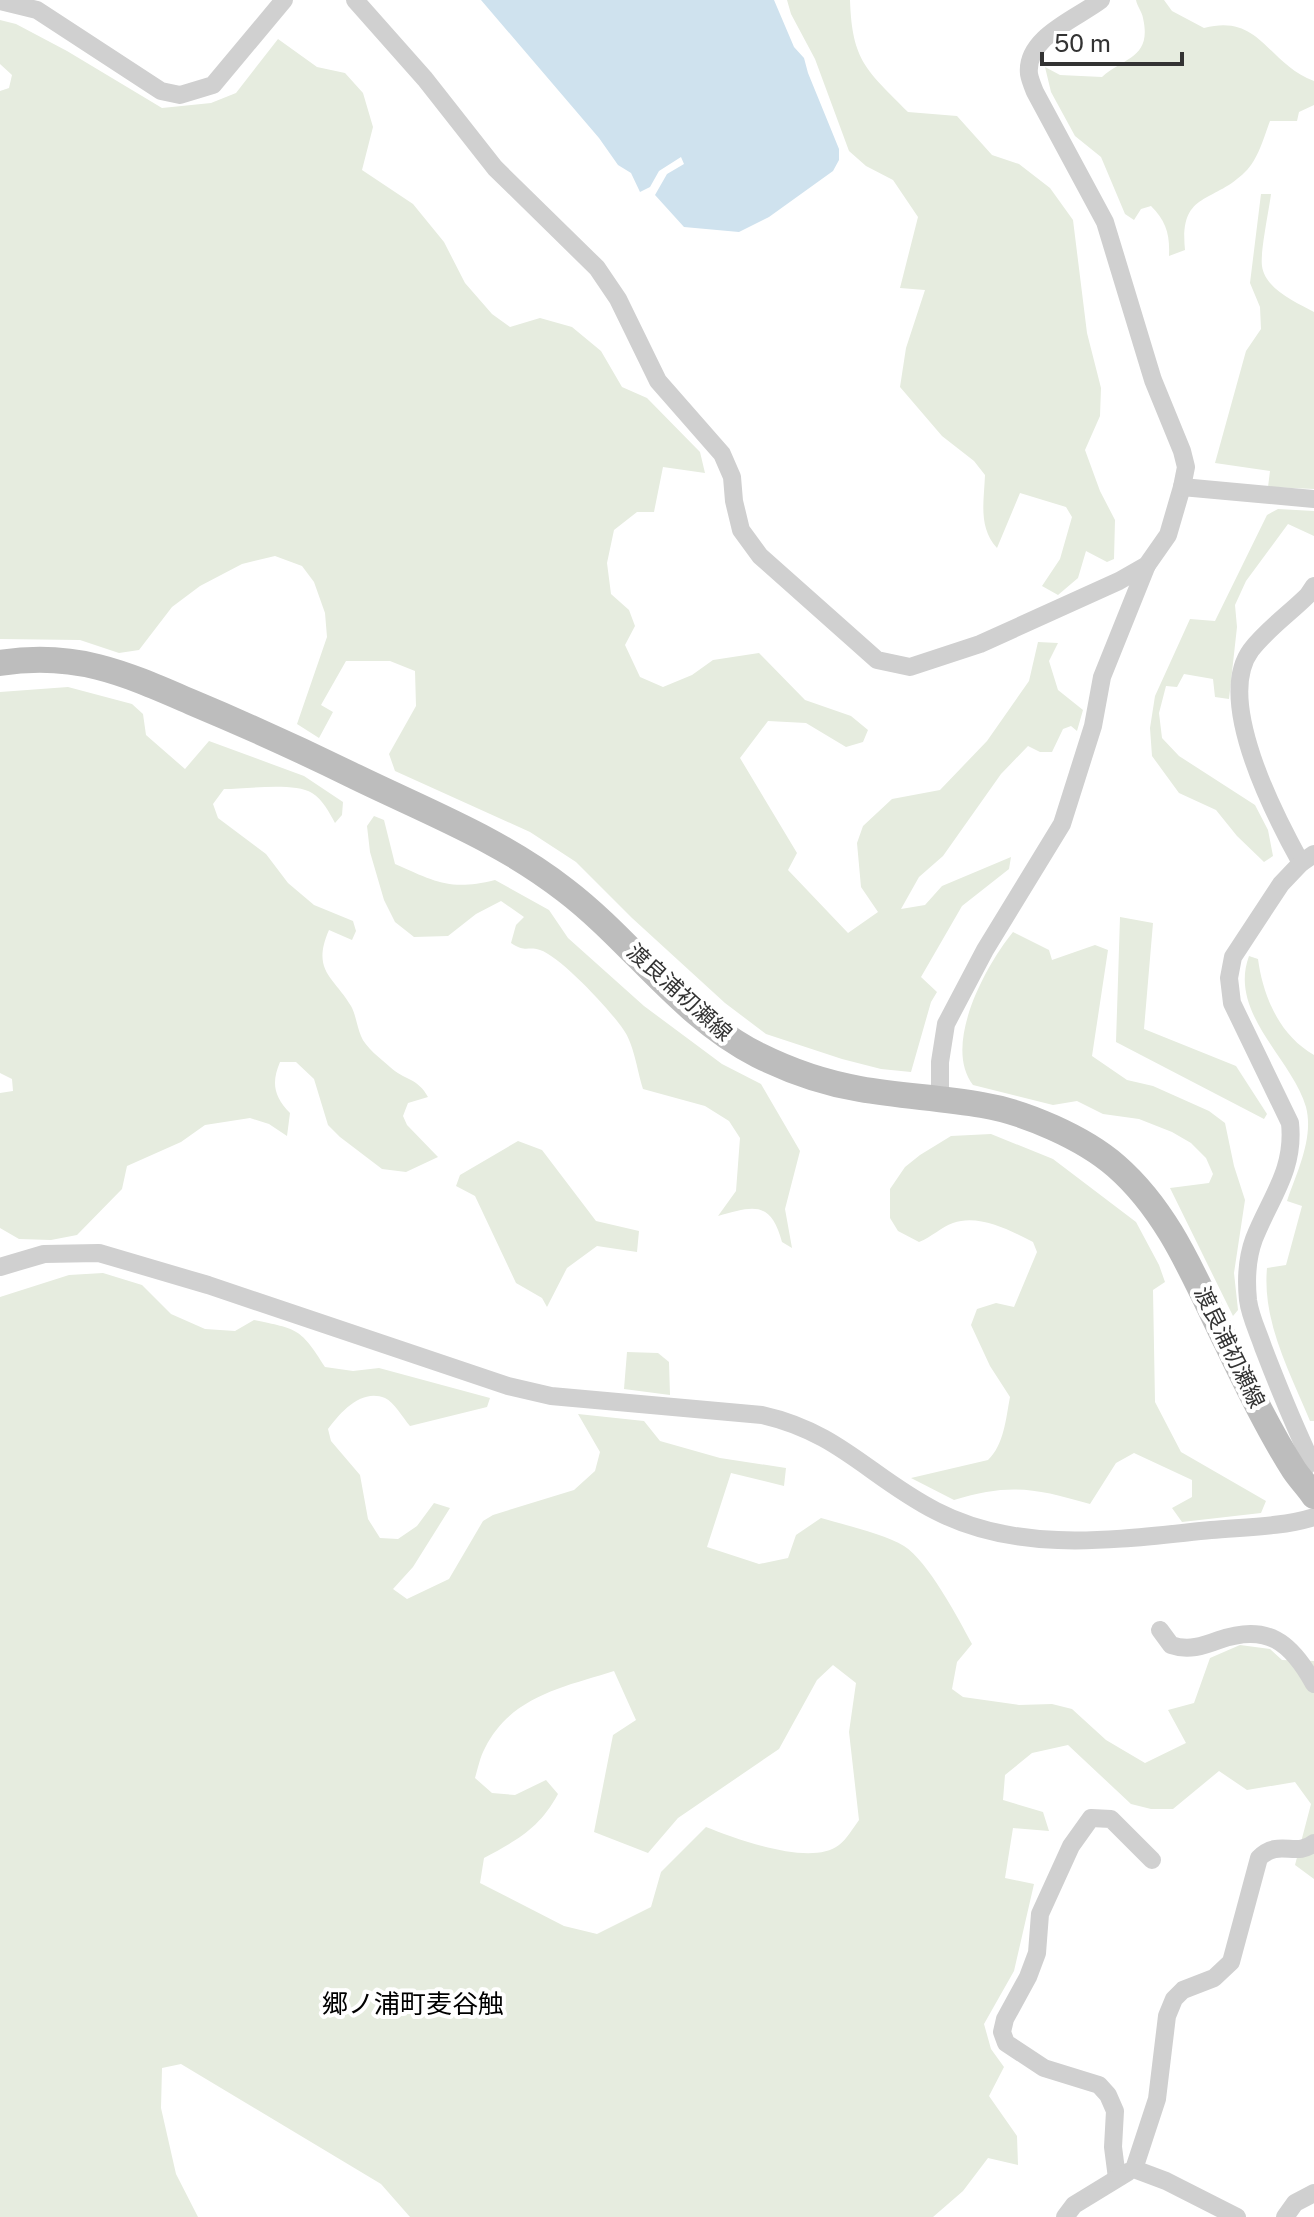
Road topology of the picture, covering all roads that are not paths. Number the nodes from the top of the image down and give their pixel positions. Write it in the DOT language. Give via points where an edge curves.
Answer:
graph roads {
  1 [pos="284,0"];
  2 [pos="355,0"];
  3 [pos="1101,0"];
  4 [pos="0,1"];
  5 [pos="1182,487"];
  6 [pos="1314,499"];
  7 [pos="1147,565"];
  8 [pos="1314,586"];
  9 [pos="0,663"];
  10 [pos="1307,858"];
  11 [pos="940,1100"];
  12 [pos="0,1267"];
  13 [pos="1306,1486"];
  14 [pos="1314,1517"];
  15 [pos="1160,1630"];
  16 [pos="1314,1684"];
  17 [pos="1314,1843"];
  18 [pos="1152,1860"];
  19 [pos="1126,2174"];
  20 [pos="1314,2193"];
  21 [pos="1065,2217"];
  22 [pos="1237,2217"];
  23 [pos="1285,2217"];
  1 -- 4 [label="street" via="213,85 180,95 161,91 37,10"];
  2 -- 7 [label="street" via="495,168 597,268 658,381 722,454 732,477 741,530 760,556 877,660 910,667 980,644"];
  3 -- 5 [label="street" via="1037,47 1029,74 1105,222 1153,380 1182,451"];
  5 -- 6 [label="street"];
  5 -- 7 [label="street" via="1168,535"];
  7 -- 11 [label="street" via="1102,677 1093,726 1062,824 946,1024"];
  8 -- 10 [label="street" via="1250,651 1239,693 1241,718 1270,808"];
  9 -- 11 [label="main road, 渡良浦初瀬線" via="55,660 98,667 268,734 517,854 606,922 643,963 730,1039 759,1056 856,1088"];
  10 -- 13 [label="street" via="1281,884 1233,957 1229,978 1232,1003 1290,1123 1290,1157 1254,1238 1247,1284 1248,1303 1284,1404 1311,1461"];
  11 -- 13 [label="main road, 渡良浦初瀬線" via="985,1105 1062,1133 1114,1163 1138,1187 1169,1228 1279,1446"];
  12 -- 14 [label="street" via="44,1254 99,1253 508,1386 551,1396 790,1422 843,1448 934,1510 989,1533 1081,1540"];
  15 -- 16 [label="street" via="1171,1645 1189,1649 1247,1632 1264,1633 1291,1651"];
  17 -- 19 [label="street" via="1301,1850 1268,1849 1259,1858 1231,1962 1214,1978 1174,1999 1167,2016 1157,2099"];
  18 -- 19 [label="street" via="1111,1819 1091,1818 1071,1846 1040,1914 1037,1953 1002,2032 1006,2043 1044,2068 1099,2085 1108,2095 1115,2111 1113,2147"];
  19 -- 21 [label="street" via="1074,2205"];
  19 -- 22 [label="street" via="1166,2181"];
  20 -- 23 [label="street" via="1295,2203"];
}
